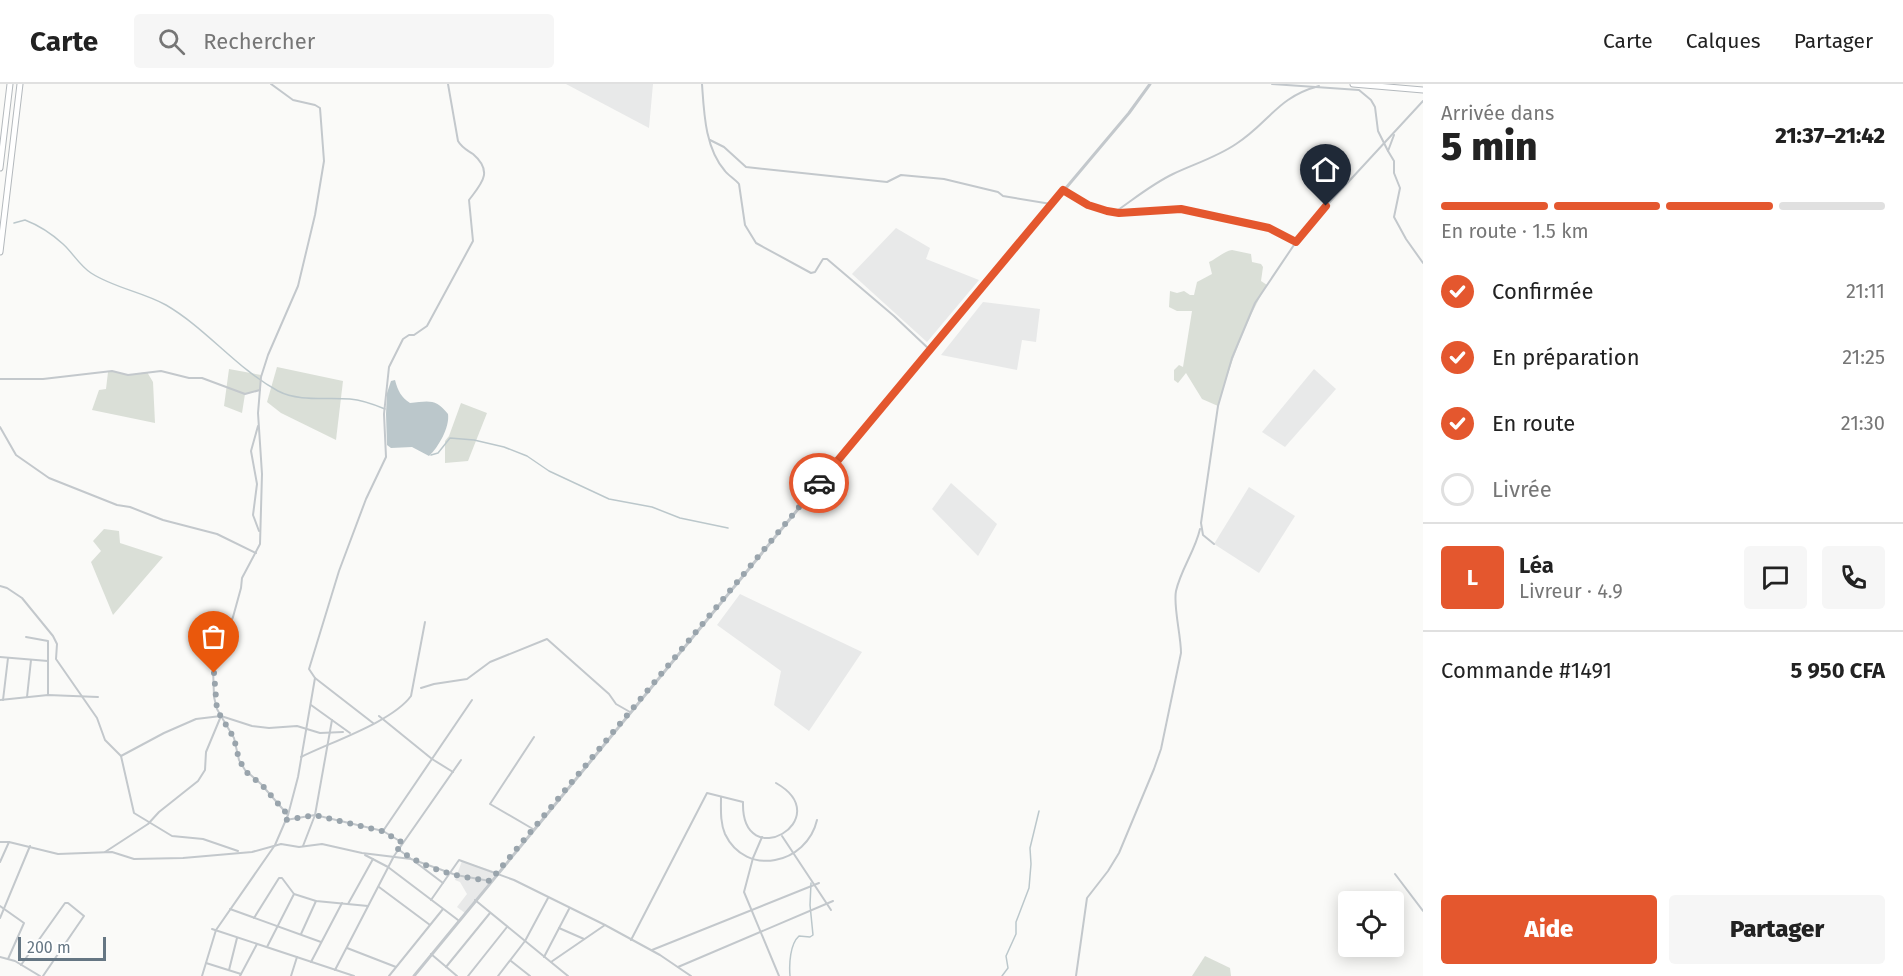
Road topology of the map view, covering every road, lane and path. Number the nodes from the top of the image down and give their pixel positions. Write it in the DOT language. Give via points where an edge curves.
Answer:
graph roads {
  1 [pos="10,84"];
  2 [pos="20,84"];
  3 [pos="271,84"];
  4 [pos="448,84"];
  5 [pos="702,84"];
  6 [pos="1150,84"];
  7 [pos="1272,84"];
  8 [pos="1353,84"];
  9 [pos="1319,86"];
  10 [pos="1423,90"];
  11 [pos="1423,101"];
  12 [pos="1396,133"];
  13 [pos="708,139"];
  14 [pos="1385,144"];
  15 [pos="1388,151"];
  16 [pos="0,168"];
  17 [pos="1063,190"];
  18 [pos="1051,204"];
  19 [pos="1115,212"];
  20 [pos="1296,242"];
  21 [pos="0,252"];
  22 [pos="1423,263"];
  23 [pos="930,350"];
  24 [pos="0,379"];
  25 [pos="260,390"];
  26 [pos="259,423"];
  27 [pos="0,427"];
  28 [pos="1201,523"];
  29 [pos="260,535"];
  30 [pos="1214,544"];
  31 [pos="256,553"];
  32 [pos="0,586"];
  33 [pos="424,622"];
  34 [pos="26,637"];
  35 [pos="0,657"];
  36 [pos="8,657"];
  37 [pos="31,660"];
  38 [pos="49,661"];
  39 [pos="315,678"];
  40 [pos="421,688"];
  41 [pos="48,695"];
  42 [pos="81,696"];
  43 [pos="27,697"];
  44 [pos="98,697"];
  45 [pos="2,700"];
  46 [pos="472,700"];
  47 [pos="311,705"];
  48 [pos="630,712"];
  49 [pos="221,716"];
  50 [pos="380,717"];
  51 [pos="332,720"];
  52 [pos="373,723"];
  53 [pos="306,729"];
  54 [pos="343,732"];
  55 [pos="330,733"];
  56 [pos="350,734"];
  57 [pos="534,737"];
  58 [pos="328,744"];
  59 [pos="121,756"];
  60 [pos="301,757"];
  61 [pos="432,759"];
  62 [pos="461,760"];
  63 [pos="453,772"];
  64 [pos="776,783"];
  65 [pos="722,797"];
  66 [pos="288,815"];
  67 [pos="315,815"];
  68 [pos="286,820"];
  69 [pos="817,820"];
  70 [pos="149,822"];
  71 [pos="533,829"];
  72 [pos="382,831"];
  73 [pos="782,836"];
  74 [pos="762,837"];
  75 [pos="0,842"];
  76 [pos="9,842"];
  77 [pos="403,843"];
  78 [pos="274,845"];
  79 [pos="30,846"];
  80 [pos="302,846"];
  81 [pos="398,849"];
  82 [pos="105,852"];
  83 [pos="240,852"];
  84 [pos="362,853"];
  85 [pos="793,854"];
  86 [pos="394,856"];
  87 [pos="753,858"];
  88 [pos="373,859"];
  89 [pos="412,859"];
  90 [pos="0,862"];
  91 [pos="388,867"];
  92 [pos="497,872"];
  93 [pos="450,873"];
  94 [pos="1395,873"];
  95 [pos="490,881"];
  96 [pos="443,883"];
  97 [pos="819,883"];
  98 [pos="814,885"];
  99 [pos="378,886"];
  100 [pos="294,894"];
  101 [pos="548,897"];
  102 [pos="431,900"];
  103 [pos="475,900"];
  104 [pos="316,901"];
  105 [pos="833,902"];
  106 [pos="342,903"];
  107 [pos="348,904"];
  108 [pos="827,904"];
  109 [pos="0,906"];
  110 [pos="368,906"];
  111 [pos="4,908"];
  112 [pos="569,908"];
  113 [pos="230,909"];
  114 [pos="443,909"];
  115 [pos="752,910"];
  116 [pos="831,910"];
  117 [pos="1423,910"];
  118 [pos="490,913"];
  119 [pos="0,918"];
  120 [pos="254,918"];
  121 [pos="458,920"];
  122 [pos="430,925"];
  123 [pos="605,925"];
  124 [pos="278,926"];
  125 [pos="507,927"];
  126 [pos="559,928"];
  127 [pos="214,929"];
  128 [pos="761,932"];
  129 [pos="301,934"];
  130 [pos="237,937"];
  131 [pos="584,939"];
  132 [pos="631,940"];
  133 [pos="525,941"];
  134 [pos="321,942"];
  135 [pos="257,944"];
  136 [pos="267,947"];
  137 [pos="346,948"];
  138 [pos="652,950"];
  139 [pos="431,954"];
  140 [pos="0,957"];
  141 [pos="297,957"];
  142 [pos="544,957"];
  143 [pos="8,959"];
  144 [pos="510,960"];
  145 [pos="311,962"];
  146 [pos="551,962"];
  147 [pos="206,963"];
  148 [pos="21,965"];
  149 [pos="678,966"];
  150 [pos="396,967"];
  151 [pos="446,967"];
  152 [pos="229,970"];
  153 [pos="335,970"];
  154 [pos="240,975"];
  155 [pos="41,976"];
  156 [pos="202,976"];
  157 [pos="291,976"];
  158 [pos="354,976"];
  159 [pos="389,976"];
  160 [pos="414,976"];
  161 [pos="457,976"];
  162 [pos="468,976"];
  163 [pos="498,976"];
  164 [pos="530,976"];
  165 [pos="568,976"];
  166 [pos="691,976"];
  167 [pos="779,976"];
  168 [pos="1076,976"];
  1 -- 16 [label="highway"];
  2 -- 21 [label="highway"];
  3 -- 25 [label="street" via="293,100 320,108 324,161 298,286 268,355"];
  4 -- 39 [label="street" via="458,141 484,171 482,185 469,200 473,241 427,326 403,339 392,358 385,392 386,457 336,580 309,669"];
  5 -- 13 [label="street"];
  6 -- 17 [label="street"];
  7 -- 9 [label="street"];
  8 -- 10 [label="highway"];
  9 -- 14 [label="street" via="1366,94 1375,107 1378,131"];
  9 -- 19 [label="street" via="1285,101 1236,145 1174,173"];
  11 -- 12 [label="street"];
  12 -- 14 [label="street"];
  12 -- 15 [label="street"];
  13 -- 18 [label="street" via="724,147 746,167 887,182 901,175 944,179 1003,196"];
  13 -- 23 [label="street" via="725,171 739,184 746,228 758,245 811,273 822,259 827,259"];
  14 -- 15 [label="street"];
  14 -- 20 [label="street"];
  15 -- 22 [label="street" via="1400,188 1394,217"];
  17 -- 18 [label="street"];
  17 -- 19 [label="street" via="1088,205"];
  18 -- 23 [label="street"];
  19 -- 20 [label="street" via="1181,209 1269,228"];
  20 -- 28 [label="street" via="1256,303 1232,358 1218,406"];
  23 -- 48 [label="street"];
  24 -- 25 [label="street" via="43,379 112,371 128,375 161,372 202,378 245,394"];
  25 -- 26 [label="street"];
  26 -- 29 [label="street"];
  26 -- 29 [label="street" via="251,452 257,484 253,515"];
  27 -- 31 [label="street" via="16,454 49,478 117,505 217,534"];
  28 -- 30 [label="street" via="1203,535"];
  28 -- 168 [label="street" via="1175,593 1181,653 1161,749 1119,853 1087,898"];
  29 -- 31 [label="street"];
  31 -- 49 [label="street" via="242,578 233,617 213,668 214,697"];
  32 -- 42 [label="street" via="22,598 53,636 56,659"];
  33 -- 50 [label="street" via="411,696"];
  34 -- 38 [label="street" via="47,640"];
  35 -- 36 [label="street"];
  36 -- 37 [label="street"];
  36 -- 45 [label="street"];
  37 -- 38 [label="street"];
  37 -- 43 [label="street"];
  38 -- 41 [label="street"];
  39 -- 47 [label="street"];
  39 -- 52 [label="street"];
  40 -- 48 [label="street" via="467,679 490,662 548,639 609,693 616,704"];
  41 -- 42 [label="street"];
  41 -- 43 [label="street"];
  42 -- 44 [label="street"];
  42 -- 59 [label="street" via="97,718 105,740"];
  43 -- 45 [label="street"];
  46 -- 61 [label="street"];
  47 -- 51 [label="street"];
  47 -- 53 [label="street"];
  48 -- 71 [label="street"];
  49 -- 53 [label="street" via="263,728"];
  49 -- 59 [label="street" via="196,719"];
  49 -- 66 [label="street" via="245,770"];
  49 -- 70 [label="street" via="200,778"];
  50 -- 52 [label="street"];
  50 -- 61 [label="street"];
  51 -- 55 [label="street"];
  51 -- 56 [label="street"];
  52 -- 56 [label="street"];
  53 -- 55 [label="street"];
  53 -- 60 [label="street"];
  54 -- 55 [label="street"];
  55 -- 58 [label="street"];
  56 -- 58 [label="street"];
  57 -- 71 [label="street" via="490,804"];
  58 -- 60 [label="street"];
  58 -- 67 [label="street"];
  59 -- 70 [label="street" via="134,813"];
  60 -- 66 [label="street"];
  61 -- 63 [label="street"];
  61 -- 72 [label="street"];
  62 -- 63 [label="street"];
  63 -- 77 [label="street"];
  64 -- 73 [label="street" via="791,794 796,808 791,827"];
  65 -- 74 [label="street" via="743,802 747,825"];
  65 -- 87 [label="street" via="725,833 736,849"];
  65 -- 132 [label="street" via="707,793"];
  66 -- 68 [label="street"];
  67 -- 68 [label="street"];
  67 -- 72 [label="street"];
  67 -- 80 [label="street"];
  68 -- 78 [label="street"];
  69 -- 85 [label="street" via="812,835"];
  70 -- 82 [label="street"];
  70 -- 83 [label="street" via="172,836 202,839"];
  71 -- 92 [label="street"];
  72 -- 77 [label="street"];
  73 -- 74 [label="street"];
  73 -- 85 [label="street"];
  74 -- 87 [label="street"];
  75 -- 76 [label="street"];
  76 -- 79 [label="street"];
  76 -- 90 [label="street"];
  77 -- 81 [label="street"];
  78 -- 80 [label="street"];
  78 -- 83 [label="street"];
  78 -- 113 [label="street"];
  79 -- 82 [label="street" via="66,855"];
  79 -- 111 [label="street"];
  80 -- 84 [label="street" via="322,844"];
  81 -- 86 [label="street"];
  81 -- 89 [label="street"];
  82 -- 83 [label="street" via="134,859"];
  84 -- 86 [label="street"];
  84 -- 88 [label="street"];
  85 -- 87 [label="street" via="784,859"];
  85 -- 98 [label="street"];
  86 -- 89 [label="street"];
  86 -- 91 [label="street"];
  87 -- 115 [label="street" via="744,892"];
  88 -- 91 [label="street"];
  88 -- 107 [label="street"];
  89 -- 93 [label="street"];
  89 -- 96 [label="street"];
  91 -- 99 [label="street"];
  91 -- 102 [label="street"];
  92 -- 93 [label="street" via="459,860"];
  92 -- 95 [label="street"];
  92 -- 101 [label="street"];
  93 -- 95 [label="street"];
  93 -- 96 [label="street"];
  94 -- 117 [label="street"];
  95 -- 103 [label="street"];
  96 -- 102 [label="street"];
  97 -- 98 [label="street"];
  98 -- 108 [label="street"];
  98 -- 115 [label="street"];
  99 -- 110 [label="street"];
  99 -- 122 [label="street"];
  100 -- 104 [label="street"];
  100 -- 120 [label="street" via="285,879 279,878"];
  100 -- 124 [label="street"];
  101 -- 112 [label="street"];
  101 -- 133 [label="street"];
  102 -- 114 [label="street"];
  103 -- 118 [label="street"];
  103 -- 121 [label="street"];
  104 -- 106 [label="street"];
  104 -- 129 [label="street"];
  105 -- 108 [label="street"];
  106 -- 107 [label="street"];
  106 -- 134 [label="street"];
  107 -- 110 [label="street"];
  108 -- 116 [label="street"];
  108 -- 128 [label="street"];
  109 -- 111 [label="street"];
  110 -- 137 [label="street"];
  111 -- 119 [label="street"];
  111 -- 143 [label="street" via="24,923"];
  112 -- 123 [label="street"];
  112 -- 126 [label="street"];
  113 -- 120 [label="street"];
  113 -- 127 [label="street"];
  114 -- 121 [label="street"];
  114 -- 122 [label="street"];
  115 -- 128 [label="street"];
  115 -- 138 [label="street"];
  118 -- 125 [label="street"];
  118 -- 151 [label="street"];
  120 -- 124 [label="street"];
  121 -- 139 [label="street"];
  122 -- 150 [label="street"];
  123 -- 131 [label="street"];
  123 -- 132 [label="street"];
  124 -- 129 [label="street"];
  124 -- 136 [label="street"];
  125 -- 133 [label="street"];
  125 -- 162 [label="street"];
  126 -- 131 [label="street"];
  126 -- 142 [label="street"];
  127 -- 130 [label="street"];
  127 -- 147 [label="street"];
  128 -- 149 [label="street"];
  128 -- 167 [label="street"];
  129 -- 134 [label="street"];
  130 -- 135 [label="street"];
  130 -- 152 [label="street"];
  131 -- 146 [label="street"];
  132 -- 138 [label="street"];
  133 -- 142 [label="street"];
  133 -- 144 [label="street"];
  134 -- 145 [label="street"];
  135 -- 136 [label="street"];
  135 -- 154 [label="street"];
  136 -- 141 [label="street"];
  137 -- 150 [label="street"];
  137 -- 153 [label="street"];
  138 -- 149 [label="street"];
  139 -- 151 [label="street"];
  139 -- 160 [label="street"];
  140 -- 143 [label="street"];
  141 -- 145 [label="street"];
  141 -- 157 [label="street"];
  142 -- 146 [label="street"];
  143 -- 148 [label="street"];
  144 -- 163 [label="street"];
  144 -- 164 [label="street"];
  145 -- 153 [label="street"];
  146 -- 165 [label="street"];
  147 -- 152 [label="street"];
  147 -- 156 [label="street"];
  148 -- 155 [label="street"];
  148 -- 155 [label="street" via="68,903 84,916"];
  149 -- 166 [label="street"];
  150 -- 159 [label="street"];
  151 -- 161 [label="street"];
  152 -- 154 [label="street"];
  153 -- 158 [label="street"];
}
